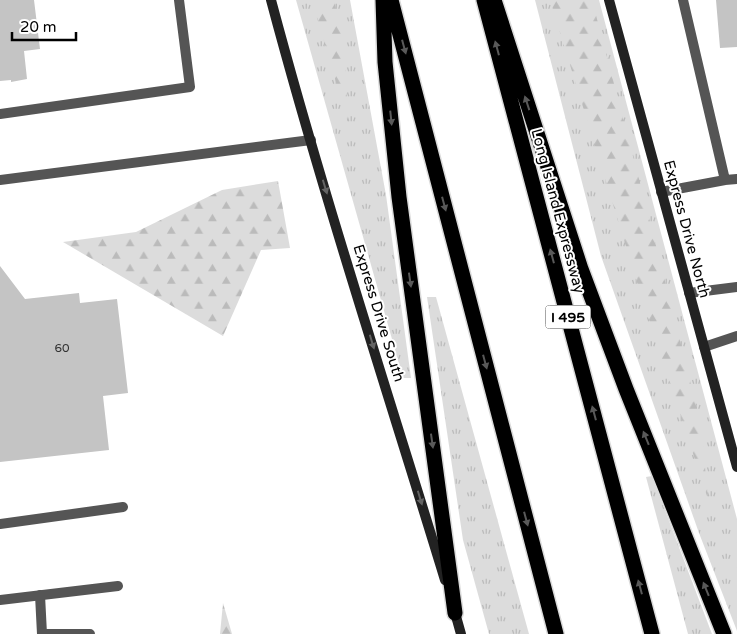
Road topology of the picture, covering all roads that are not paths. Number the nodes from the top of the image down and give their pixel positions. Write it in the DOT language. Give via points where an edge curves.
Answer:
graph roads {
  1 [pos="179,0"];
  2 [pos="271,0"];
  3 [pos="383,0"];
  4 [pos="391,0"];
  5 [pos="484,0"];
  6 [pos="494,0"];
  7 [pos="609,0"];
  8 [pos="682,0"];
  9 [pos="0,114"];
  10 [pos="311,140"];
  11 [pos="737,179"];
  12 [pos="0,180"];
  13 [pos="725,180"];
  14 [pos="661,192"];
  15 [pos="737,286"];
  16 [pos="689,293"];
  17 [pos="737,336"];
  18 [pos="704,347"];
  19 [pos="737,467"];
  20 [pos="123,507"];
  21 [pos="0,524"];
  22 [pos="118,586"];
  23 [pos="40,594"];
  24 [pos="0,600"];
  25 [pos="455,612"];
  26 [pos="43,634"];
  27 [pos="90,634"];
  28 [pos="461,634"];
  29 [pos="556,634"];
  30 [pos="652,634"];
  31 [pos="724,634"];
  1 -- 9 [label="street" via="190,87"];
  2 -- 10 [label="main road, Express Drive South"];
  3 -- 25 [label="highway, one-way" via="385,62 399,197"];
  4 -- 29 [label="highway, one-way"];
  30 -- 5 [label="highway, Long Island Expressway / I 495, one-way"];
  31 -- 6 [label="highway, one-way" via="581,269"];
  7 -- 14 [label="main road, Express Drive North"];
  8 -- 13 [label="street"];
  10 -- 12 [label="street"];
  10 -- 25 [label="main road, Express Drive South, one-way"];
  11 -- 13 [label="street"];
  13 -- 14 [label="street"];
  14 -- 16 [label="main road, Express Drive North"];
  15 -- 16 [label="street"];
  16 -- 18 [label="main road, Express Drive North"];
  17 -- 18 [label="street"];
  18 -- 19 [label="main road, Express Drive North"];
  20 -- 21 [label="street"];
  22 -- 23 [label="street"];
  23 -- 24 [label="street"];
  23 -- 26 [label="street"];
  25 -- 28 [label="main road, Express Drive South"];
  26 -- 27 [label="street"];
}
